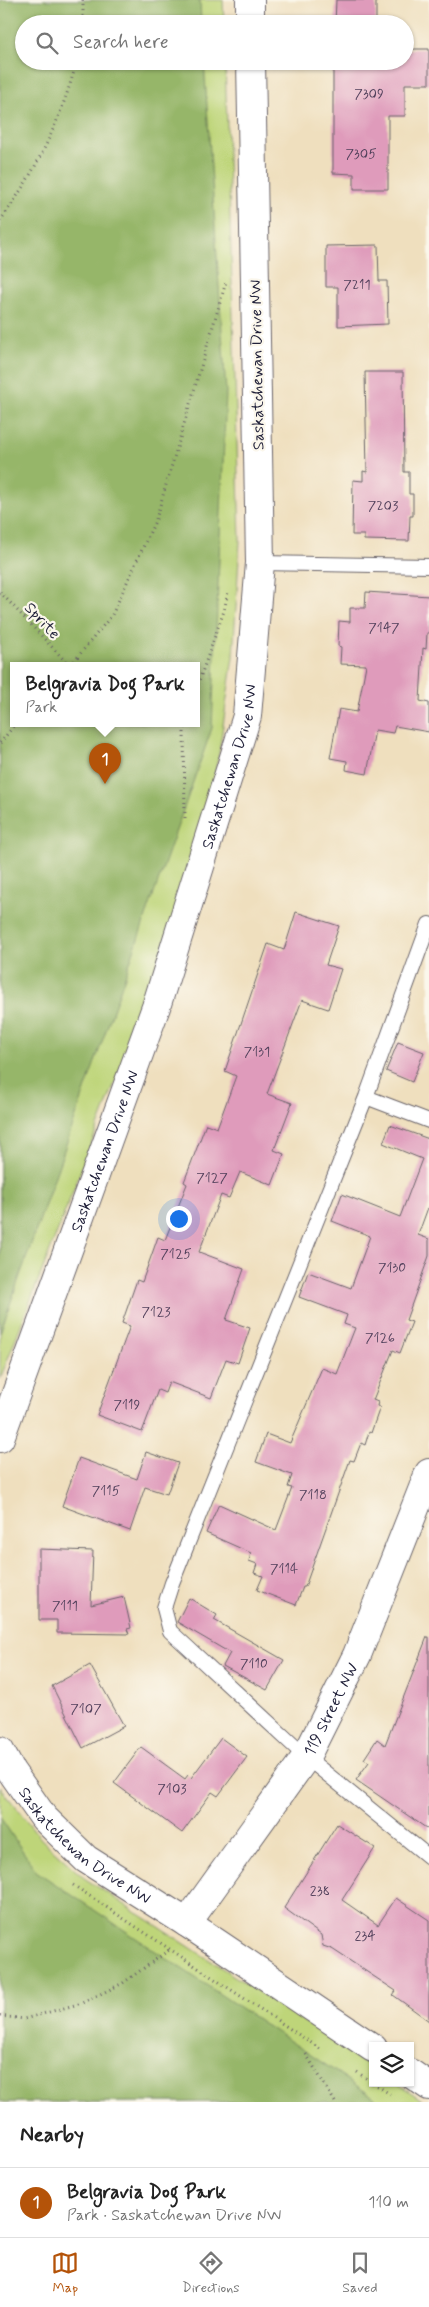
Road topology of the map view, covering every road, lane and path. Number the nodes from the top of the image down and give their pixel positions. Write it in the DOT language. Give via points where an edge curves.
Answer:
graph roads {
  1 [pos="84,0"];
  2 [pos="250,0"];
  3 [pos="84,15"];
  4 [pos="250,15"];
  5 [pos="74,70"];
  6 [pos="251,70"];
  7 [pos="0,221"];
  8 [pos="229,296"];
  9 [pos="260,563"];
  10 [pos="429,566"];
  11 [pos="229,583"];
  12 [pos="0,592"];
  13 [pos="67,662"];
  14 [pos="73,662"];
  15 [pos="200,677"];
  16 [pos="13,727"];
  17 [pos="0,743"];
  18 [pos="429,924"];
  19 [pos="366,1097"];
  20 [pos="429,1121"];
  21 [pos="0,1438"];
  22 [pos="429,1473"];
  23 [pos="0,1751"];
  24 [pos="306,1756"];
  25 [pos="429,1857"];
  26 [pos="187,1923"];
  27 [pos="170,1950"];
  28 [pos="0,2016"];
  29 [pos="369,2045"];
  30 [pos="306,2054"];
  31 [pos="414,2076"];
  32 [pos="429,2086"];
  33 [pos="335,2102"];
  1 -- 3 [label="path"];
  2 -- 4 [label="street"];
  5 -- 7 [label="path" via="65,103 43,151 26,185"];
  6 -- 9 [label="street, Saskatchewan Drive NW"];
  8 -- 14 [label="path" via="228,276 156,519 112,615"];
  9 -- 10 [label="lane"];
  9 -- 21 [label="street, Saskatchewan Drive NW" via="247,716 156,1007"];
  11 -- 15 [label="path" via="224,611"];
  12 -- 13 [label="path, Sprite"];
  16 -- 17 [label="path"];
  18 -- 19 [label="lane"];
  19 -- 20 [label="lane"];
  19 -- 24 [label="lane" via="164,1608 170,1632"];
  22 -- 24 [label="street, 119 Street NW" via="357,1655"];
  23 -- 26 [label="street, Saskatchewan Drive NW" via="26,1796 71,1846 86,1859"];
  24 -- 25 [label="lane"];
  24 -- 26 [label="street, 119 Street NW"];
  26 -- 29 [label="street, Saskatchewan Drive NW"];
  27 -- 28 [label="path" via="123,1983 82,2003 24,2019"];
  30 -- 33 [label="path"];
  31 -- 32 [label="street"];
}
